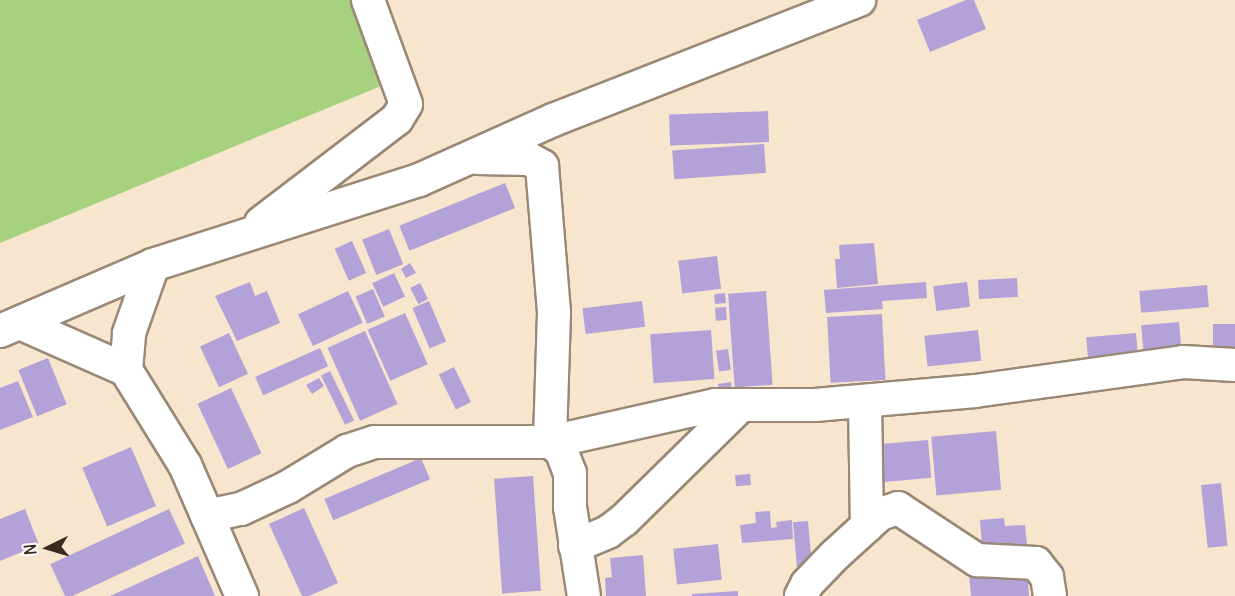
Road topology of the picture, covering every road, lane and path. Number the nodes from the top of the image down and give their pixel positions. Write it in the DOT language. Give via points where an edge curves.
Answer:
graph roads {
  1 [pos="368,0"];
  2 [pos="859,0"];
  3 [pos="467,158"];
  4 [pos="241,238"];
  5 [pos="153,266"];
  6 [pos="10,327"];
  7 [pos="1235,365"];
  8 [pos="126,369"];
  9 [pos="866,401"];
  10 [pos="741,405"];
  11 [pos="550,442"];
  12 [pos="207,516"];
  13 [pos="867,526"];
  14 [pos="575,546"];
  15 [pos="242,596"];
  16 [pos="584,596"];
  17 [pos="801,596"];
  18 [pos="1050,596"];
  1 -- 4 [label="street" via="406,104 397,119"];
  2 -- 3 [label="street" via="553,120"];
  3 -- 4 [label="street" via="419,180"];
  3 -- 11 [label="street" via="529,159 542,165 554,314"];
  4 -- 5 [label="street"];
  5 -- 6 [label="street"];
  5 -- 8 [label="street" via="129,333"];
  6 -- 8 [label="street"];
  7 -- 9 [label="street" via="1183,362 975,391"];
  8 -- 12 [label="street" via="185,465"];
  9 -- 10 [label="street"];
  9 -- 13 [label="street"];
  10 -- 11 [label="street" via="716,405"];
  10 -- 14 [label="street" via="624,520 608,532"];
  11 -- 12 [label="street" via="361,445 241,509"];
  11 -- 14 [label="street" via="567,461"];
  12 -- 15 [label="street"];
  13 -- 17 [label="street" via="807,584"];
  13 -- 18 [label="street" via="890,509 904,510 978,560 1036,563 1047,577"];
  14 -- 16 [label="street"];
}
